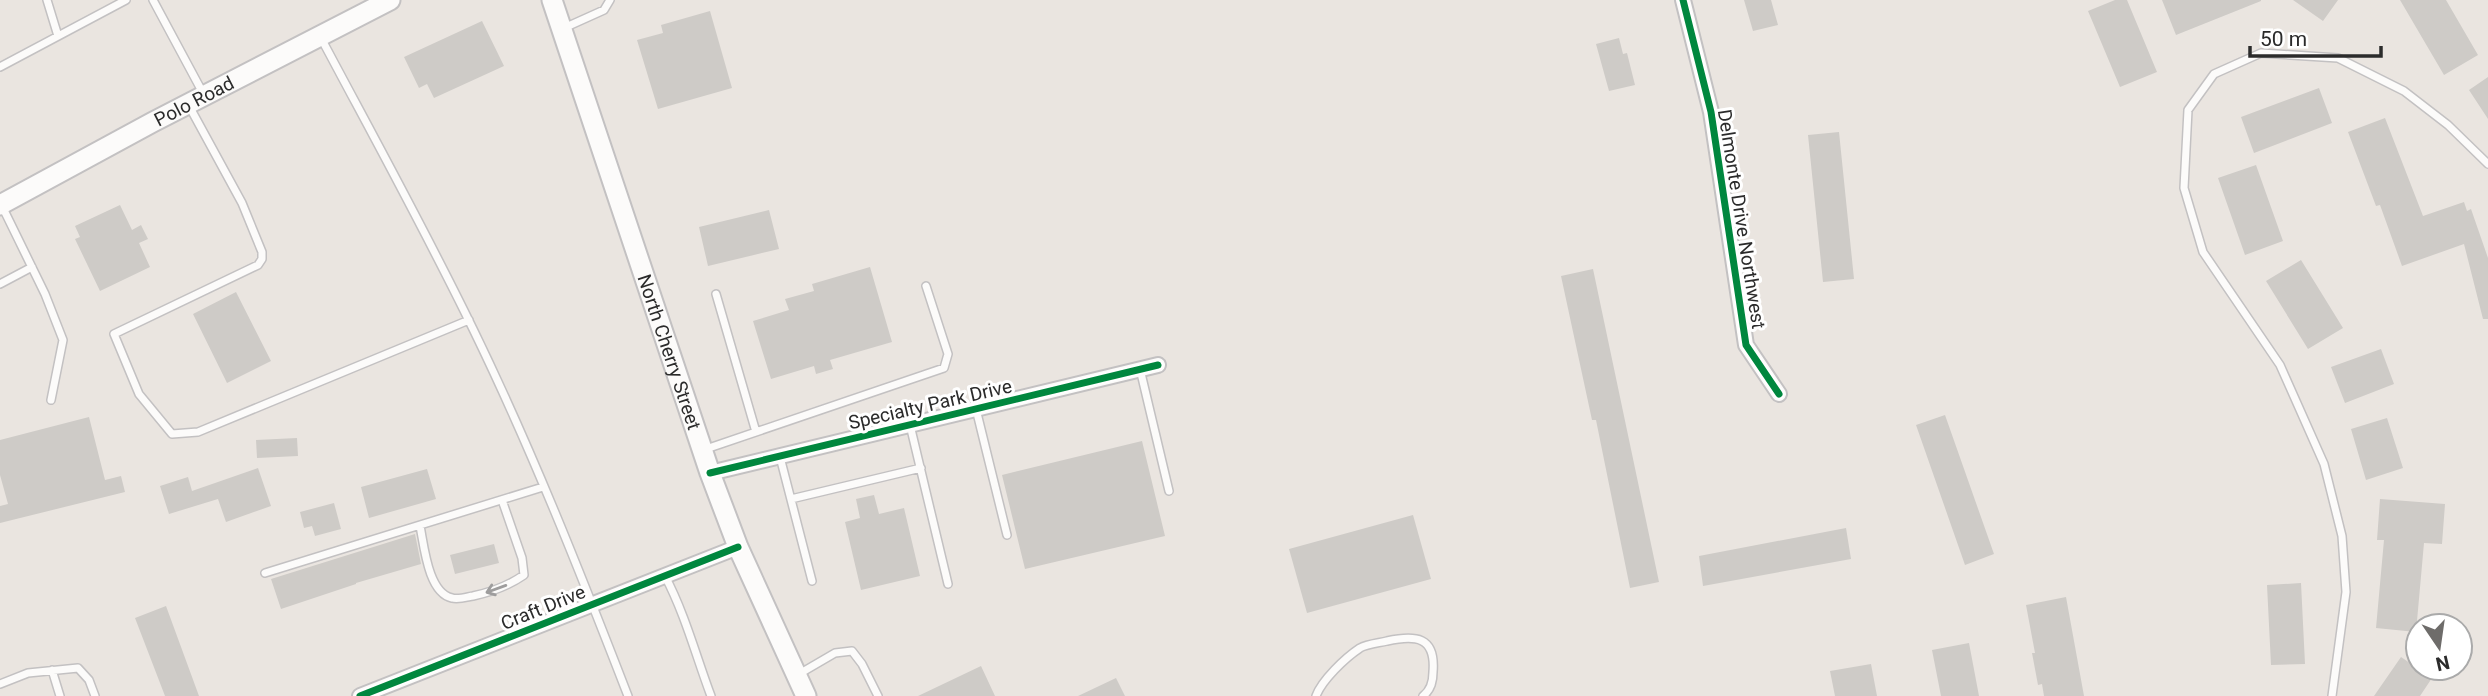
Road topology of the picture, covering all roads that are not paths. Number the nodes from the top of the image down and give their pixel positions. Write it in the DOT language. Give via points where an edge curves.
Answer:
graph roads {
  1 [pos="47,0"];
  2 [pos="104,0"];
  3 [pos="126,0"];
  4 [pos="153,0"];
  5 [pos="390,0"];
  6 [pos="552,0"];
  7 [pos="610,0"];
  8 [pos="1683,0"];
  9 [pos="110,8"];
  10 [pos="560,29"];
  11 [pos="58,36"];
  12 [pos="320,36"];
  13 [pos="0,67"];
  14 [pos="196,99"];
  15 [pos="2488,164"];
  16 [pos="1,204"];
  17 [pos="32,267"];
  18 [pos="0,284"];
  19 [pos="926,286"];
  20 [pos="716,294"];
  21 [pos="469,320"];
  22 [pos="1158,365"];
  23 [pos="1140,369"];
  24 [pos="1779,394"];
  25 [pos="51,400"];
  26 [pos="976,409"];
  27 [pos="910,425"];
  28 [pos="756,432"];
  29 [pos="702,450"];
  30 [pos="780,456"];
  31 [pos="920,468"];
  32 [pos="710,473"];
  33 [pos="543,487"];
  34 [pos="1169,491"];
  35 [pos="790,499"];
  36 [pos="502,500"];
  37 [pos="420,526"];
  38 [pos="1007,535"];
  39 [pos="738,547"];
  40 [pos="265,573"];
  41 [pos="665,576"];
  42 [pos="812,581"];
  43 [pos="948,584"];
  44 [pos="593,604"];
  45 [pos="52,670"];
  46 [pos="797,675"];
  47 [pos="0,684"];
  48 [pos="60,696"];
  49 [pos="95,696"];
  50 [pos="360,696"];
  51 [pos="628,696"];
  52 [pos="711,696"];
  53 [pos="806,696"];
  54 [pos="877,696"];
  55 [pos="1316,696"];
  56 [pos="1423,696"];
  57 [pos="2332,696"];
  1 -- 11 [label="lane"];
  2 -- 9 [label="lane"];
  3 -- 9 [label="lane"];
  4 -- 14 [label="lane"];
  5 -- 12 [label="main road, Polo Road"];
  6 -- 10 [label="main road, North Cherry Street"];
  7 -- 10 [label="lane" via="604,10"];
  8 -- 24 [label="street, Delmonte Drive Northwest" via="1711,112 1746,345"];
  9 -- 11 [label="lane"];
  10 -- 29 [label="main road, North Cherry Street"];
  11 -- 13 [label="lane"];
  12 -- 14 [label="main road, Polo Road"];
  12 -- 21 [label="lane"];
  14 -- 16 [label="main road, Polo Road"];
  14 -- 21 [label="lane" via="262,252 258,265 114,334 139,394 172,434 198,432"];
  15 -- 57 [label="lane" via="2404,91 2338,58 2261,53 2214,74 2188,110 2184,188 2203,252 2280,365 2325,464 2343,536 2346,593"];
  16 -- 17 [label="lane"];
  17 -- 18 [label="lane"];
  17 -- 25 [label="lane" via="63,340"];
  19 -- 28 [label="lane" via="948,354 944,368"];
  20 -- 28 [label="lane"];
  21 -- 33 [label="lane"];
  22 -- 23 [label="street, Specialty Park Drive"];
  23 -- 26 [label="street, Specialty Park Drive"];
  23 -- 34 [label="lane"];
  26 -- 27 [label="street, Specialty Park Drive"];
  26 -- 38 [label="lane"];
  27 -- 30 [label="street, Specialty Park Drive"];
  27 -- 31 [label="lane"];
  28 -- 29 [label="lane"];
  29 -- 32 [label="main road, North Cherry Street"];
  30 -- 32 [label="street, Specialty Park Drive"];
  30 -- 35 [label="lane"];
  31 -- 35 [label="lane"];
  31 -- 43 [label="lane"];
  32 -- 39 [label="main road, North Cherry Street"];
  33 -- 36 [label="lane"];
  33 -- 44 [label="lane"];
  35 -- 42 [label="lane"];
  36 -- 37 [label="lane"];
  36 -- 37 [label="lane, one-way" via="524,575 495,591 453,599 441,593 435,586"];
  37 -- 40 [label="lane"];
  39 -- 41 [label="street, Craft Drive"];
  39 -- 46 [label="main road, North Cherry Street"];
  41 -- 44 [label="street, Craft Drive"];
  41 -- 52 [label="lane"];
  44 -- 50 [label="street, Craft Drive"];
  44 -- 51 [label="lane"];
  45 -- 47 [label="lane"];
  45 -- 48 [label="lane"];
  45 -- 49 [label="lane" via="78,668"];
  46 -- 53 [label="main road, North Cherry Street"];
  46 -- 54 [label="lane" via="835,653 852,651"];
  55 -- 56 [label="lane" via="1321,683 1362,647 1405,637 1420,638 1430,648 1433,681"];
}
